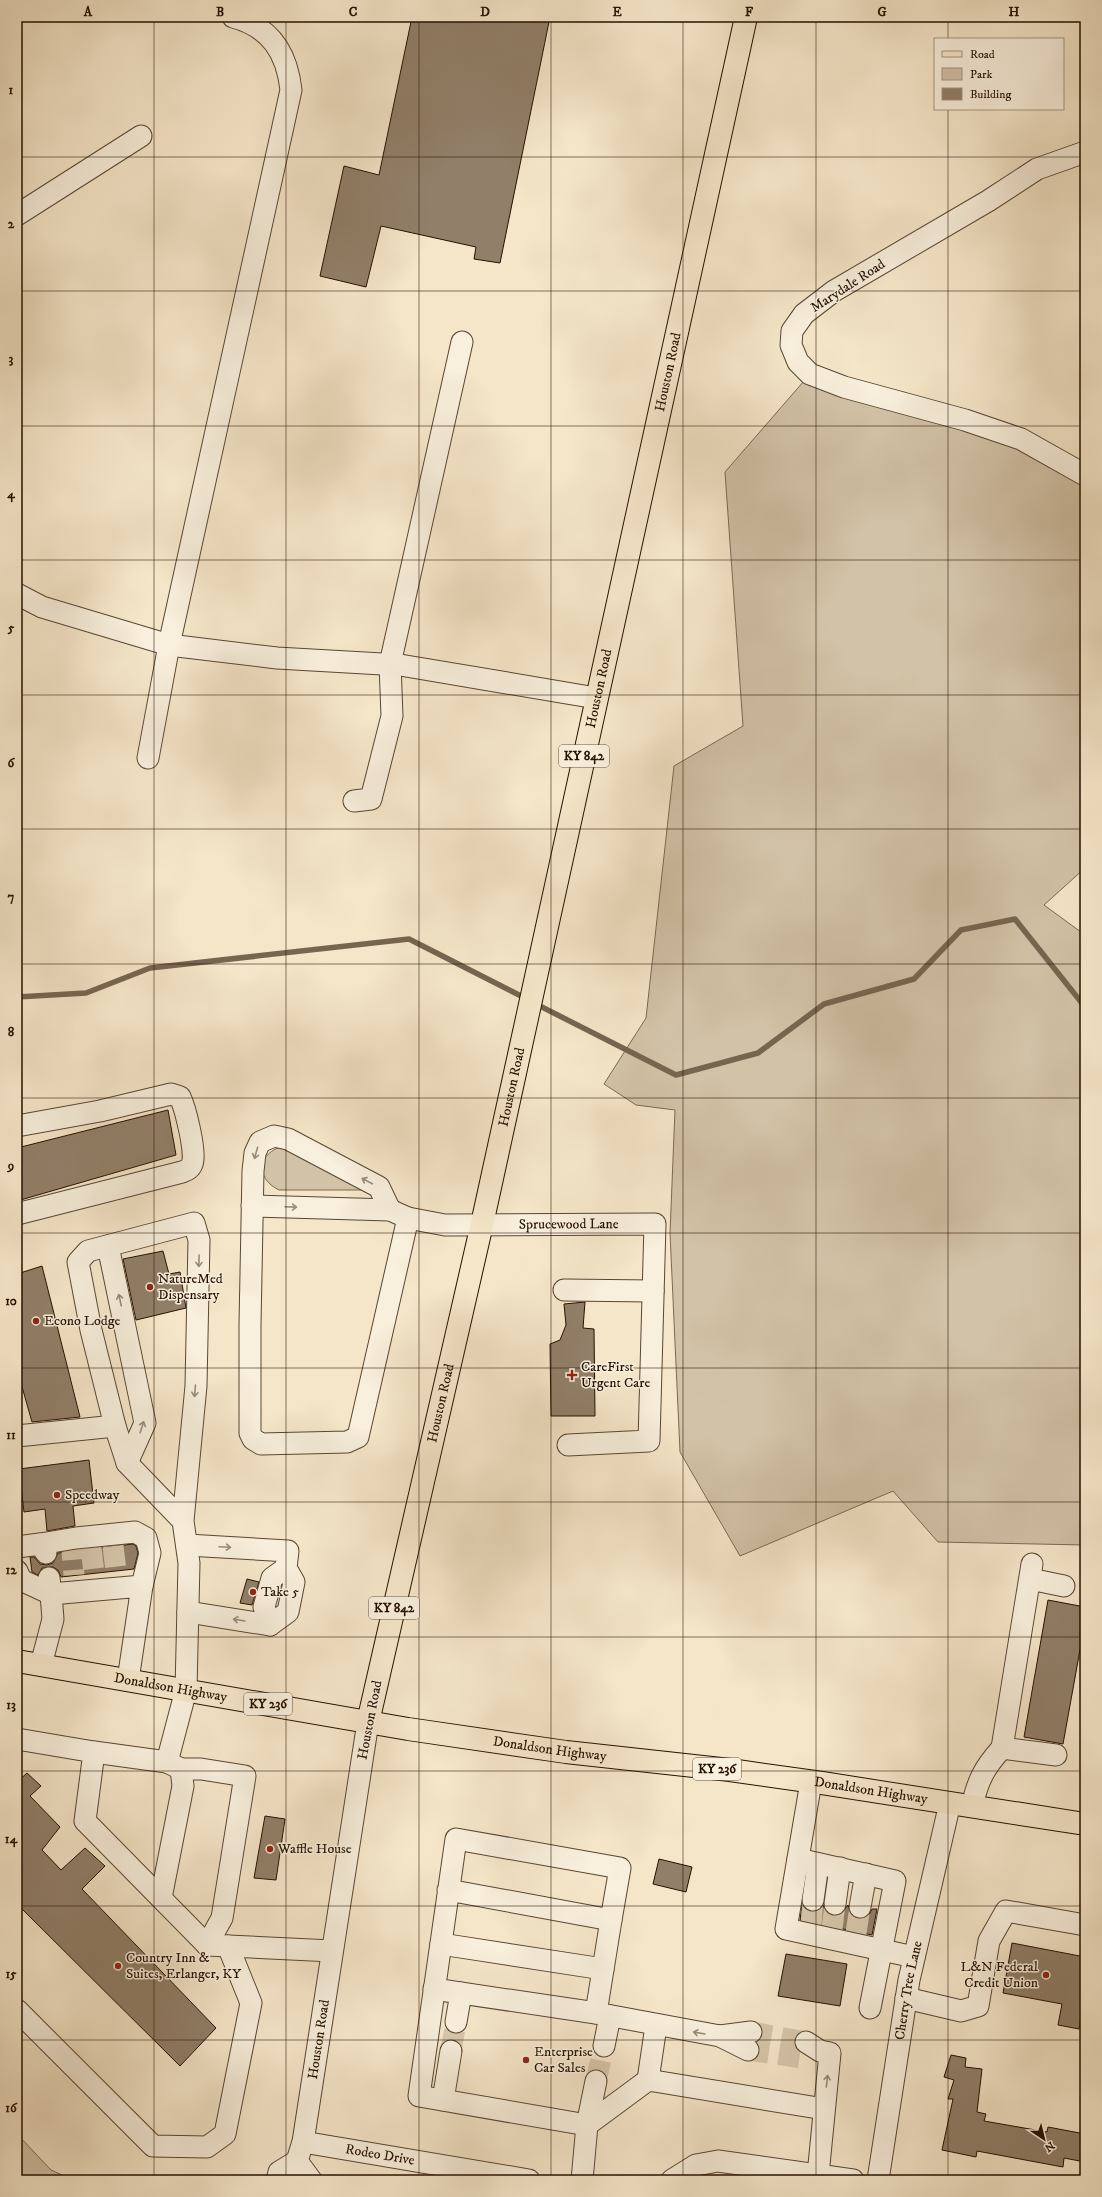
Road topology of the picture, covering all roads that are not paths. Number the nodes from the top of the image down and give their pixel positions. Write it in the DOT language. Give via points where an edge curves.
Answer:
graph roads {
  1 [pos="233,17"];
  2 [pos="746,17"];
  3 [pos="141,136"];
  4 [pos="1085,152"];
  5 [pos="17,215"];
  6 [pos="462,342"];
  7 [pos="1085,475"];
  8 [pos="17,594"];
  9 [pos="169,645"];
  10 [pos="390,664"];
  11 [pos="596,698"];
  12 [pos="148,758"];
  13 [pos="354,802"];
  14 [pos="17,1126"];
  15 [pos="252,1206"];
  16 [pos="17,1214"];
  17 [pos="399,1214"];
  18 [pos="482,1224"];
  19 [pos="108,1246"];
  20 [pos="564,1290"];
  21 [pos="653,1291"];
  22 [pos="115,1426"];
  23 [pos="17,1436"];
  24 [pos="568,1445"];
  25 [pos="127,1463"];
  26 [pos="183,1521"];
  27 [pos="186,1545"];
  28 [pos="17,1547"];
  29 [pos="17,1571"];
  30 [pos="50,1586"];
  31 [pos="142,1586"];
  32 [pos="1064,1586"];
  33 [pos="188,1612"];
  34 [pos="17,1661"];
  35 [pos="41,1665"];
  36 [pos="128,1680"];
  37 [pos="186,1690"];
  38 [pos="368,1722"];
  39 [pos="17,1739"];
  40 [pos="1002,1748"];
  41 [pos="94,1752"];
  42 [pos="1056,1755"];
  43 [pos="174,1766"];
  44 [pos="811,1782"];
  45 [pos="950,1803"];
  46 [pos="972,1806"];
  47 [pos="1085,1824"];
  48 [pos="798,1859"];
  49 [pos="818,1864"];
  50 [pos="840,1868"];
  51 [pos="866,1874"];
  52 [pos="448,1890"];
  53 [pos="161,1898"];
  54 [pos="813,1900"];
  55 [pos="835,1904"];
  56 [pos="860,1907"];
  57 [pos="611,1920"];
  58 [pos="1085,1925"];
  59 [pos="441,1944"];
  60 [pos="207,1945"];
  61 [pos="228,1946"];
  62 [pos="883,1950"];
  63 [pos="332,1951"];
  64 [pos="914,1957"];
  65 [pos="603,1969"];
  66 [pos="434,1988"];
  67 [pos="461,1992"];
  68 [pos="906,1998"];
  69 [pos="870,2008"];
  70 [pos="17,2010"];
  71 [pos="603,2014"];
  72 [pos="456,2022"];
  73 [pos="656,2026"];
  74 [pos="749,2041"];
  75 [pos="604,2046"];
  76 [pos="451,2050"];
  77 [pos="809,2050"];
  78 [pos="648,2080"];
  79 [pos="596,2081"];
  80 [pos="443,2100"];
  81 [pos="824,2109"];
  82 [pos="587,2126"];
  83 [pos="303,2142"];
  84 [pos="298,2161"];
  85 [pos="818,2175"];
  86 [pos="675,2179"];
  87 [pos="277,2180"];
  88 [pos="311,2180"];
  89 [pos="529,2180"];
  90 [pos="582,2180"];
  91 [pos="853,2180"];
  92 [pos="878,2180"];
  1 -- 9 [label="street" via="243,20 268,36 278,47 286,61 291,90"];
  2 -- 11 [label="main road, Houston Road / KY 842"];
  3 -- 5 [label="street"];
  4 -- 7 [label="street, Marydale Road" via="1037,169 988,201 834,291 804,314 792,331 791,345 798,362 810,374 844,387 1021,438"];
  6 -- 10 [label="street"];
  8 -- 9 [label="street" via="42,607"];
  9 -- 10 [label="street" via="277,658"];
  9 -- 12 [label="street"];
  10 -- 11 [label="street"];
  10 -- 13 [label="street" via="392,716 371,799"];
  11 -- 18 [label="main road, Houston Road / KY 842"];
  14 -- 16 [label="street" via="100,1111 171,1094 180,1097 184,1105 193,1159 188,1169 182,1172"];
  15 -- 17 [label="street, Sprucewood Lane, one-way"];
  17 -- 15 [label="street, one-way" via="379,1187 288,1139 274,1136 260,1142 255,1153"];
  15 -- 17 [label="street" via="250,1433 252,1439 261,1444 352,1442 360,1433"];
  17 -- 18 [label="street, Sprucewood Lane" via="445,1225"];
  18 -- 21 [label="street, Sprucewood Lane" via="655,1224"];
  18 -- 38 [label="main road, Houston Road / KY 842"];
  19 -- 22 [label="street" via="88,1251 78,1262 91,1330"];
  25 -- 19 [label="street, one-way" via="145,1423"];
  19 -- 26 [label="street, one-way" via="194,1223 199,1240 196,1386"];
  20 -- 21 [label="street"];
  21 -- 24 [label="street" via="649,1441"];
  22 -- 23 [label="street"];
  22 -- 25 [label="street"];
  25 -- 26 [label="street"];
  26 -- 27 [label="street"];
  27 -- 33 [label="street" via="189,1563"];
  27 -- 33 [label="street, one-way" via="288,1551 286,1568 294,1582 288,1612 270,1625"];
  28 -- 31 [label="street" via="43,1549 113,1540 134,1532 146,1538 150,1553"];
  29 -- 30 [label="street" via="21,1580"];
  30 -- 31 [label="street" via="117,1579"];
  30 -- 35 [label="street" via="53,1619"];
  31 -- 36 [label="street"];
  32 -- 40 [label="street" via="1031,1571"];
  33 -- 37 [label="street"];
  34 -- 35 [label="main road, Donaldson Highway / KY 236"];
  35 -- 36 [label="main road, Donaldson Highway / KY 236"];
  36 -- 37 [label="main road, Donaldson Highway / KY 236"];
  37 -- 38 [label="main road, Donaldson Highway / KY 236"];
  37 -- 43 [label="street"];
  38 -- 44 [label="main road, Donaldson Highway / KY 236" via="566,1752 730,1770"];
  38 -- 63 [label="street, Houston Road"];
  39 -- 41 [label="street"];
  40 -- 42 [label="street"];
  40 -- 46 [label="street" via="986,1765 977,1784"];
  41 -- 43 [label="street"];
  41 -- 53 [label="street" via="85,1821"];
  43 -- 53 [label="street" via="183,1786"];
  43 -- 60 [label="street" via="246,1776 222,1918"];
  44 -- 45 [label="main road, Donaldson Highway / KY 236"];
  44 -- 48 [label="street"];
  45 -- 46 [label="main road, Donaldson Highway / KY 236"];
  45 -- 64 [label="street, Cherry Tree Lane"];
  46 -- 47 [label="main road, Donaldson Highway / KY 236"];
  48 -- 49 [label="street"];
  48 -- 62 [label="street" via="786,1929 811,1930 855,1938"];
  49 -- 50 [label="street"];
  49 -- 54 [label="street"];
  50 -- 51 [label="street"];
  50 -- 55 [label="street"];
  51 -- 56 [label="street"];
  51 -- 62 [label="street" via="895,1881"];
  52 -- 57 [label="street"];
  52 -- 57 [label="street" via="456,1839 620,1868"];
  52 -- 59 [label="street"];
  53 -- 60 [label="street"];
  57 -- 65 [label="street"];
  58 -- 68 [label="street" via="1006,1911 989,1941 978,2006 961,2011"];
  59 -- 65 [label="street"];
  59 -- 66 [label="street"];
  60 -- 61 [label="street"];
  61 -- 63 [label="street"];
  61 -- 70 [label="street" via="251,2003 225,2134 207,2148 153,2146"];
  62 -- 64 [label="street"];
  62 -- 69 [label="street"];
  63 -- 83 [label="street, Houston Road"];
  64 -- 68 [label="street, Cherry Tree Lane"];
  65 -- 71 [label="street"];
  66 -- 67 [label="street"];
  66 -- 80 [label="street" via="419,2096"];
  67 -- 71 [label="street"];
  67 -- 72 [label="street"];
  68 -- 92 [label="street, Cherry Tree Lane"];
  71 -- 73 [label="street"];
  71 -- 75 [label="street"];
  74 -- 73 [label="street, one-way"];
  73 -- 78 [label="street"];
  76 -- 80 [label="street"];
  81 -- 77 [label="street, one-way" via="830,2053"];
  78 -- 81 [label="street"];
  78 -- 82 [label="street"];
  79 -- 82 [label="street"];
  80 -- 82 [label="street"];
  81 -- 85 [label="street"];
  82 -- 90 [label="street"];
  83 -- 84 [label="street, Houston Road"];
  83 -- 89 [label="street, Rodeo Drive"];
  84 -- 87 [label="street" via="278,2172"];
  84 -- 88 [label="street"];
  85 -- 86 [label="street" via="718,2161 696,2165"];
  85 -- 91 [label="street"];
}
